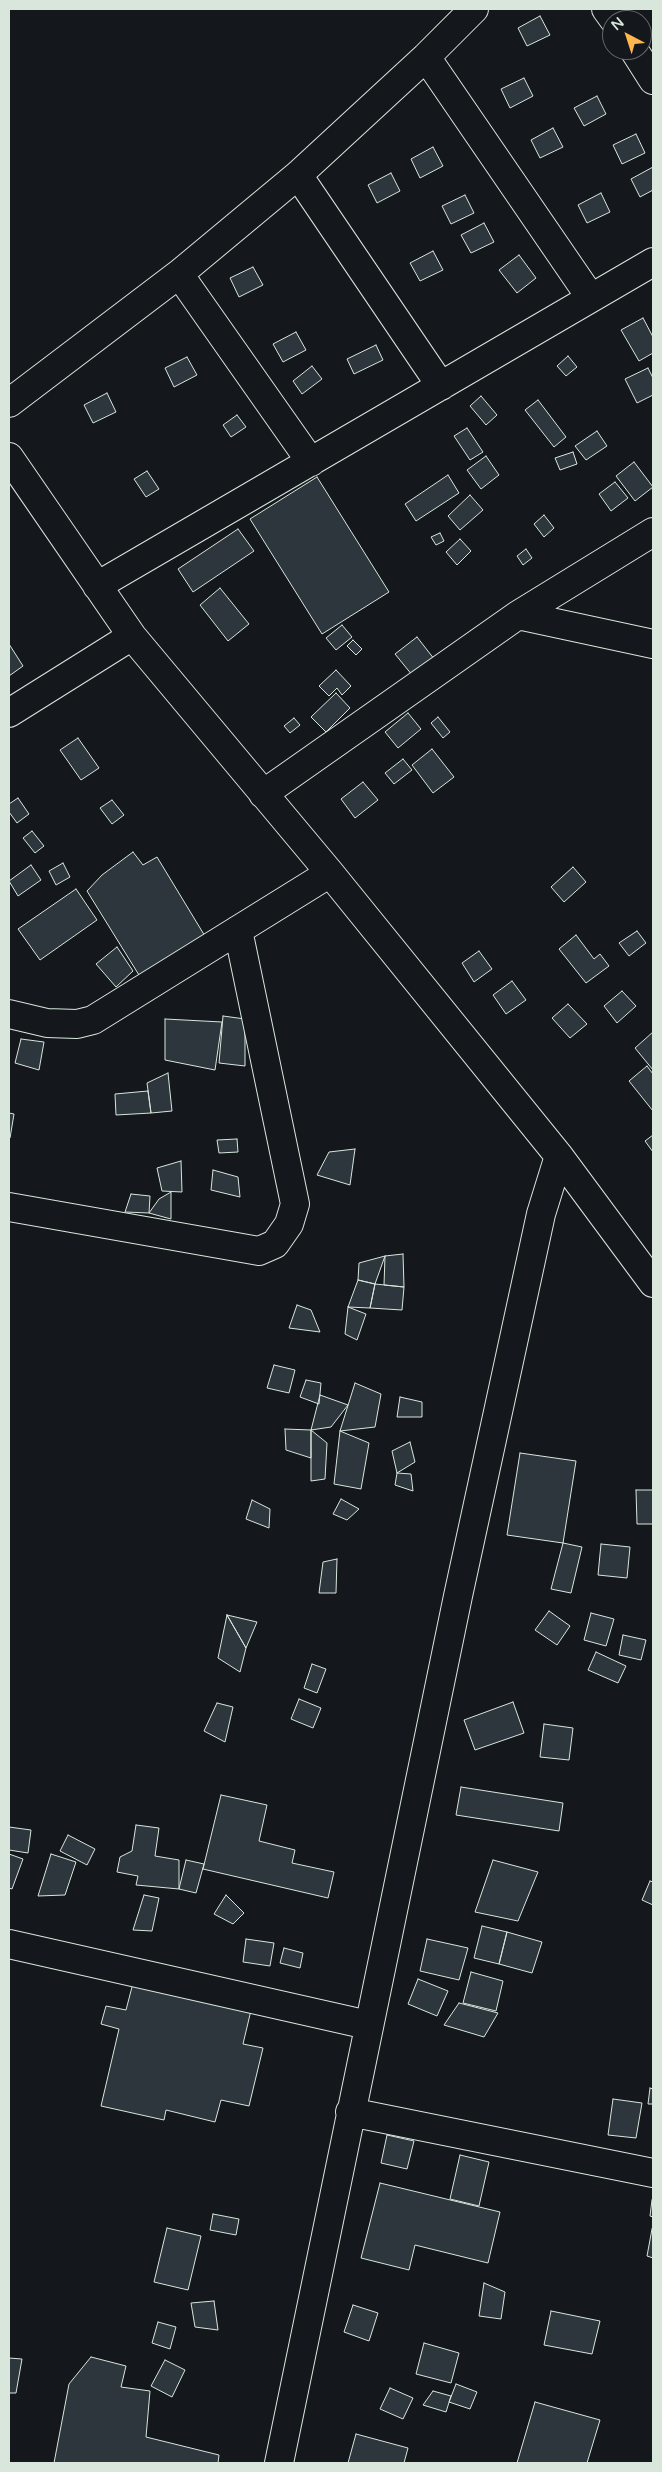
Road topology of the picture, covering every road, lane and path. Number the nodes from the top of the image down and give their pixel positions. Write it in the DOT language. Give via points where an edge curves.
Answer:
graph roads {
  1 [pos="474,9"];
  2 [pos="426,57"];
  3 [pos="298,175"];
  4 [pos="653,262"];
  5 [pos="179,274"];
  6 [pos="592,298"];
  7 [pos="440,386"];
  8 [pos="9,403"];
  9 [pos="9,457"];
  10 [pos="311,462"];
  11 [pos="653,532"];
  12 [pos="97,586"];
  13 [pos="518,615"];
  14 [pos="132,636"];
  15 [pos="653,644"];
  16 [pos="9,713"];
  17 [pos="263,794"];
  18 [pos="330,873"];
  19 [pos="238,930"];
  20 [pos="9,1014"];
  21 [pos="559,1156"];
  22 [pos="9,1207"];
  23 [pos="653,1283"];
  24 [pos="9,1944"];
  25 [pos="368,2025"];
  26 [pos="350,2112"];
  27 [pos="653,2173"];
  28 [pos="279,2463"];
  1 -- 2 [label="street"];
  2 -- 3 [label="street"];
  2 -- 6 [label="street"];
  3 -- 5 [label="street"];
  3 -- 7 [label="street"];
  4 -- 6 [label="street"];
  5 -- 8 [label="street"];
  5 -- 10 [label="street"];
  6 -- 7 [label="street"];
  7 -- 10 [label="street"];
  9 -- 12 [label="street"];
  10 -- 12 [label="street"];
  11 -- 13 [label="street"];
  12 -- 14 [label="street"];
  13 -- 15 [label="street"];
  13 -- 17 [label="street"];
  14 -- 16 [label="street"];
  14 -- 17 [label="street"];
  17 -- 18 [label="street"];
  18 -- 19 [label="street"];
  18 -- 21 [label="street"];
  19 -- 20 [label="street" via="93,1020 77,1024 47,1023"];
  19 -- 22 [label="street" via="295,1204 289,1224 275,1244 260,1251"];
  21 -- 23 [label="street"];
  21 -- 25 [label="street" via="537,1233"];
  24 -- 25 [label="street"];
  25 -- 26 [label="street"];
  26 -- 27 [label="street"];
  26 -- 28 [label="street"];
}
